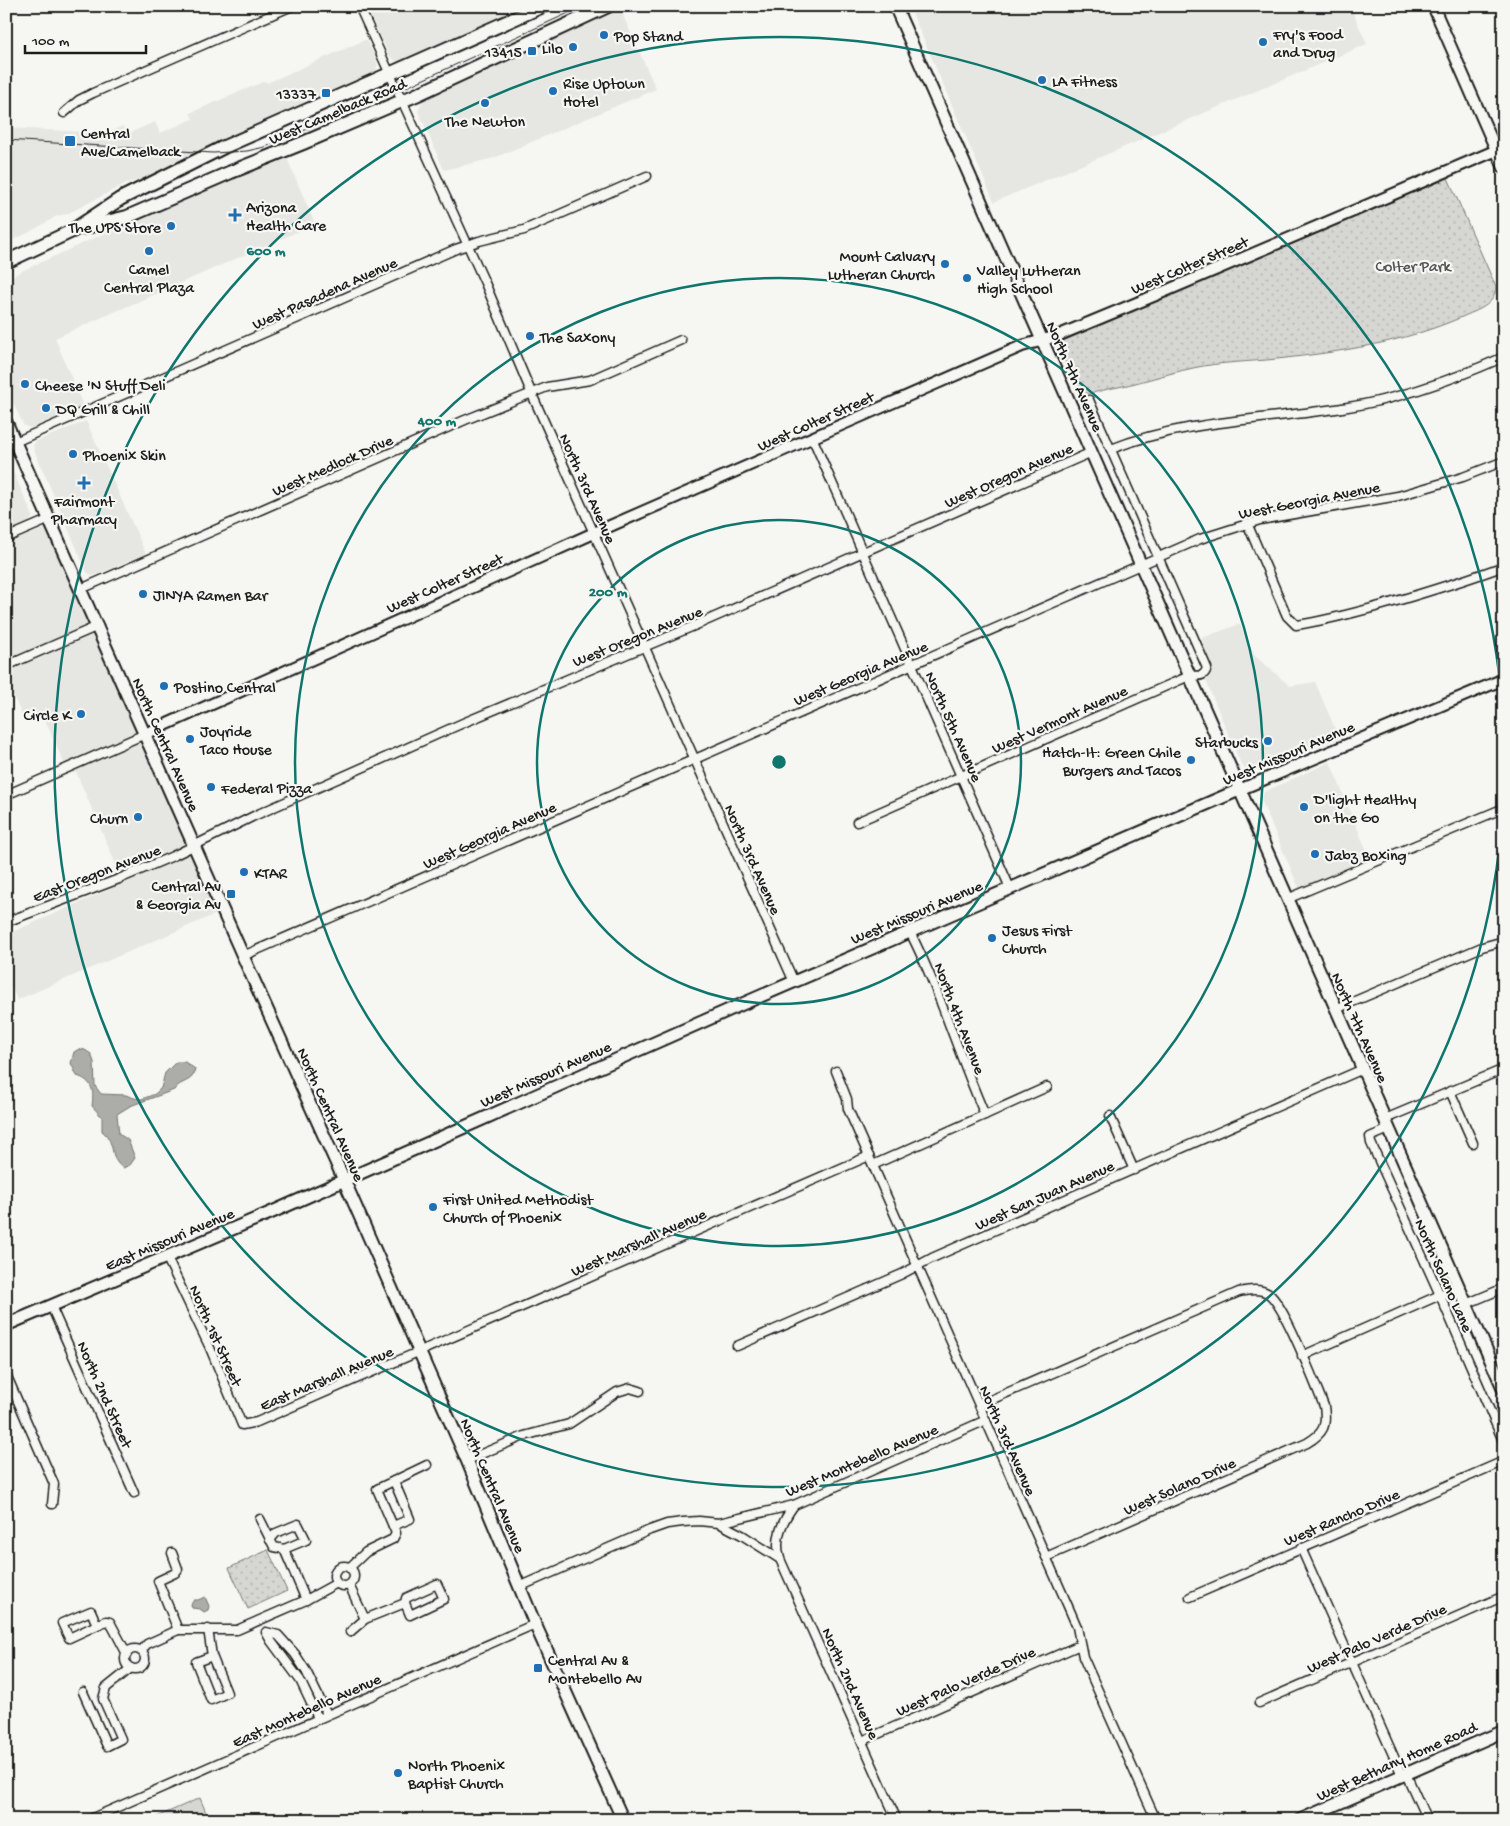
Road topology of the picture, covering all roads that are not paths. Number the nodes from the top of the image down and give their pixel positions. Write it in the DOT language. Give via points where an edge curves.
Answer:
graph roads {
  1 [pos="292,6"];
  2 [pos="360,6"];
  3 [pos="543,6"];
  4 [pos="608,6"];
  5 [pos="895,6"];
  6 [pos="1433,6"];
  7 [pos="390,74"];
  8 [pos="403,100"];
  9 [pos="64,113"];
  10 [pos="1500,149"];
  11 [pos="1504,168"];
  12 [pos="647,176"];
  13 [pos="158,180"];
  14 [pos="139,211"];
  15 [pos="72,231"];
  16 [pos="468,245"];
  17 [pos="6,262"];
  18 [pos="681,340"];
  19 [pos="1042,340"];
  20 [pos="1504,357"];
  21 [pos="531,392"];
  22 [pos="1089,400"];
  23 [pos="6,422"];
  24 [pos="812,437"];
  25 [pos="15,442"];
  26 [pos="1111,449"];
  27 [pos="1092,452"];
  28 [pos="1504,461"];
  29 [pos="50,518"];
  30 [pos="1247,523"];
  31 [pos="594,533"];
  32 [pos="6,538"];
  33 [pos="863,552"];
  34 [pos="1159,556"];
  35 [pos="1140,564"];
  36 [pos="1504,566"];
  37 [pos="81,589"];
  38 [pos="98,626"];
  39 [pos="644,647"];
  40 [pos="913,665"];
  41 [pos="6,666"];
  42 [pos="1190,676"];
  43 [pos="1504,679"];
  44 [pos="145,734"];
  45 [pos="694,759"];
  46 [pos="962,776"];
  47 [pos="1239,790"];
  48 [pos="6,795"];
  49 [pos="1504,808"];
  50 [pos="857,822"];
  51 [pos="194,846"];
  52 [pos="1010,888"];
  53 [pos="1287,899"];
  54 [pos="6,922"];
  55 [pos="910,932"];
  56 [pos="1504,941"];
  57 [pos="243,956"];
  58 [pos="794,982"];
  59 [pos="1336,1009"];
  60 [pos="1363,1069"];
  61 [pos="1504,1069"];
  62 [pos="836,1071"];
  63 [pos="1047,1087"];
  64 [pos="1450,1091"];
  65 [pos="984,1115"];
  66 [pos="1110,1116"];
  67 [pos="1387,1124"];
  68 [pos="1472,1143"];
  69 [pos="869,1156"];
  70 [pos="873,1165"];
  71 [pos="1134,1170"];
  72 [pos="344,1180"];
  73 [pos="166,1256"];
  74 [pos="917,1266"];
  75 [pos="1458,1287"];
  76 [pos="1504,1288"];
  77 [pos="1440,1295"];
  78 [pos="1466,1304"];
  79 [pos="51,1306"];
  80 [pos="6,1325"];
  81 [pos="737,1346"];
  82 [pos="419,1352"];
  83 [pos="1302,1356"];
  84 [pos="6,1374"];
  85 [pos="1504,1390"];
  86 [pos="640,1391"];
  87 [pos="979,1405"];
  88 [pos="986,1420"];
  89 [pos="242,1425"];
  90 [pos="1504,1443"];
  91 [pos="467,1460"];
  92 [pos="1504,1461"];
  93 [pos="427,1465"];
  94 [pos="394,1481"];
  95 [pos="134,1493"];
  96 [pos="52,1504"];
  97 [pos="794,1505"];
  98 [pos="260,1518"];
  99 [pos="719,1523"];
  100 [pos="393,1526"];
  101 [pos="270,1540"];
  102 [pos="1301,1548"];
  103 [pos="284,1550"];
  104 [pos="172,1553"];
  105 [pos="1046,1557"];
  106 [pos="780,1559"];
  107 [pos="349,1568"];
  108 [pos="337,1583"];
  109 [pos="349,1585"];
  110 [pos="519,1587"];
  111 [pos="1504,1596"];
  112 [pos="1190,1597"];
  113 [pos="306,1600"];
  114 [pos="405,1603"];
  115 [pos="365,1619"];
  116 [pos="256,1622"];
  117 [pos="97,1624"];
  118 [pos="535,1624"];
  119 [pos="208,1629"];
  120 [pos="178,1630"];
  121 [pos="266,1632"];
  122 [pos="350,1632"];
  123 [pos="1080,1645"];
  124 [pos="141,1651"];
  125 [pos="127,1654"];
  126 [pos="212,1656"];
  127 [pos="1352,1662"];
  128 [pos="131,1668"];
  129 [pos="84,1692"];
  130 [pos="103,1699"];
  131 [pos="1259,1703"];
  132 [pos="89,1706"];
  133 [pos="328,1714"];
  134 [pos="318,1718"];
  135 [pos="1504,1731"];
  136 [pos="862,1740"];
  137 [pos="1404,1775"];
  138 [pos="88,1820"];
  139 [pos="623,1820"];
  140 [pos="896,1820"];
  141 [pos="1156,1820"];
  142 [pos="1300,1820"];
  143 [pos="1427,1820"];
  1 -- 9 [label="street" via="86,96"];
  2 -- 7 [label="street, North 3rd Avenue"];
  3 -- 7 [label="main road, West Camelback Road"];
  4 -- 8 [label="main road, West Camelback Road"];
  5 -- 19 [label="main road, North 7th Avenue"];
  6 -- 10 [label="street"];
  7 -- 8 [label="street, North 3rd Avenue"];
  7 -- 13 [label="main road, West Camelback Road"];
  8 -- 14 [label="main road, West Camelback Road"];
  8 -- 16 [label="street, North 3rd Avenue"];
  10 -- 11 [label="street"];
  10 -- 19 [label="street, West Colter Street"];
  12 -- 16 [label="street, West Pasadena Avenue" via="524,230"];
  13 -- 14 [label="main road" via="141,200"];
  13 -- 15 [label="main road, West Camelback Road" via="120,199"];
  14 -- 15 [label="main road, West Camelback Road"];
  15 -- 17 [label="main road, West Camelback Road"];
  16 -- 21 [label="street, North 3rd Avenue"];
  16 -- 25 [label="street, West Pasadena Avenue"];
  18 -- 21 [label="street, West Medlock Drive" via="590,380"];
  19 -- 24 [label="street, West Colter Street"];
  19 -- 27 [label="main road, North 7th Avenue"];
  20 -- 26 [label="street" via="1441,383 1370,403 1212,423"];
  21 -- 31 [label="street, North 3rd Avenue"];
  21 -- 37 [label="street, West Medlock Drive"];
  22 -- 26 [label="street, North 7th Avenue"];
  23 -- 25 [label="main road, North Central Avenue"];
  24 -- 31 [label="street, West Colter Street"];
  24 -- 33 [label="street, North 5th Avenue"];
  25 -- 29 [label="main road, North Central Avenue"];
  26 -- 34 [label="street, North 7th Avenue"];
  27 -- 33 [label="street, West Oregon Avenue"];
  27 -- 35 [label="main road, North 7th Avenue"];
  28 -- 30 [label="street, West Georgia Avenue" via="1398,496"];
  29 -- 32 [label="street"];
  29 -- 37 [label="main road, North Central Avenue"];
  30 -- 34 [label="street, West Georgia Avenue"];
  30 -- 36 [label="street" via="1287,616 1296,625 1430,591"];
  31 -- 39 [label="street, North 3rd Avenue"];
  31 -- 44 [label="street, West Colter Street"];
  33 -- 39 [label="street, West Oregon Avenue"];
  33 -- 40 [label="street, North 5th Avenue"];
  34 -- 35 [label="street, West Georgia Avenue"];
  34 -- 42 [label="street, North 7th Avenue" via="1207,668 1204,675"];
  35 -- 40 [label="street, West Georgia Avenue"];
  35 -- 42 [label="main road, North 7th Avenue"];
  37 -- 38 [label="main road, North Central Avenue"];
  38 -- 41 [label="street"];
  38 -- 44 [label="main road, North Central Avenue"];
  39 -- 45 [label="street, North 3rd Avenue"];
  39 -- 51 [label="street, West Oregon Avenue" via="462,723"];
  40 -- 45 [label="street, West Georgia Avenue"];
  40 -- 46 [label="street, North 5th Avenue"];
  42 -- 46 [label="street, West Vermont Avenue"];
  42 -- 47 [label="main road, North 7th Avenue"];
  43 -- 47 [label="street, West Missouri Avenue"];
  44 -- 48 [label="street"];
  44 -- 51 [label="main road, North Central Avenue"];
  45 -- 57 [label="street, West Georgia Avenue"];
  45 -- 58 [label="street, North 3rd Avenue"];
  46 -- 50 [label="street, West Vermont Avenue"];
  46 -- 52 [label="street, North 5th Avenue"];
  47 -- 52 [label="main road, West Missouri Avenue"];
  47 -- 53 [label="main road, North 7th Avenue"];
  49 -- 53 [label="street"];
  51 -- 54 [label="street, East Oregon Avenue"];
  51 -- 57 [label="main road, North Central Avenue"];
  52 -- 55 [label="main road, West Missouri Avenue"];
  53 -- 59 [label="main road, North 7th Avenue"];
  55 -- 58 [label="main road, West Missouri Avenue"];
  55 -- 65 [label="street, North 4th Avenue" via="951,1026"];
  56 -- 59 [label="street" via="1482,947"];
  57 -- 72 [label="main road, North Central Avenue"];
  58 -- 72 [label="main road, West Missouri Avenue"];
  59 -- 60 [label="main road, North 7th Avenue"];
  60 -- 67 [label="main road, North 7th Avenue"];
  60 -- 71 [label="street, West San Juan Avenue"];
  61 -- 64 [label="street"];
  62 -- 69 [label="street, North 3rd Avenue"];
  63 -- 65 [label="street"];
  64 -- 67 [label="street"];
  64 -- 68 [label="street"];
  65 -- 70 [label="street"];
  66 -- 71 [label="street"];
  67 -- 75 [label="main road, North 7th Avenue"];
  67 -- 77 [label="street, North Solano Lane" via="1370,1137 1371,1143"];
  69 -- 70 [label="street, North 3rd Avenue"];
  69 -- 82 [label="street, West Marshall Avenue"];
  70 -- 74 [label="street, North 3rd Avenue"];
  71 -- 74 [label="street, West San Juan Avenue"];
  72 -- 73 [label="main road, East Missouri Avenue"];
  72 -- 82 [label="main road, North Central Avenue"];
  73 -- 79 [label="main road, East Missouri Avenue"];
  73 -- 89 [label="street, North 1st Street"];
  74 -- 81 [label="street, West San Juan Avenue"];
  74 -- 87 [label="street, North 3rd Avenue"];
  75 -- 77 [label="street"];
  75 -- 78 [label="main road, North 7th Avenue"];
  76 -- 78 [label="street"];
  77 -- 83 [label="street"];
  77 -- 90 [label="street, North Solano Lane"];
  78 -- 85 [label="main road, North 7th Avenue"];
  79 -- 80 [label="main road, East Missouri Avenue"];
  79 -- 95 [label="street, North 2nd Street"];
  82 -- 89 [label="street, East Marshall Avenue" via="257,1422"];
  82 -- 91 [label="main road, North Central Avenue"];
  83 -- 87 [label="street" via="1277,1302 1261,1290 1239,1292"];
  83 -- 105 [label="street, West Solano Drive" via="1324,1406 1324,1426 1320,1434 1307,1443"];
  84 -- 96 [label="street" via="54,1484"];
  86 -- 91 [label="street" via="630,1388 617,1392 569,1424 524,1436"];
  87 -- 88 [label="street, North 3rd Avenue"];
  88 -- 97 [label="street, West Montebello Avenue"];
  88 -- 105 [label="street, North 3rd Avenue"];
  91 -- 110 [label="main road, North Central Avenue"];
  92 -- 102 [label="street, West Rancho Drive"];
  93 -- 94 [label="street"];
  94 -- 100 [label="street" via="377,1489"];
  94 -- 100 [label="street" via="410,1519"];
  97 -- 99 [label="street, West Montebello Avenue"];
  97 -- 106 [label="street, North 2nd Avenue" via="778,1534"];
  98 -- 101 [label="street"];
  99 -- 106 [label="street"];
  99 -- 110 [label="street, West Montebello Avenue" via="683,1522 650,1530"];
  100 -- 107 [label="street" via="396,1533 393,1540 366,1552"];
  101 -- 103 [label="street" via="274,1547"];
  101 -- 103 [label="street" via="276,1533 298,1524 306,1540"];
  102 -- 112 [label="street, West Rancho Drive"];
  102 -- 127 [label="street"];
  103 -- 113 [label="street"];
  104 -- 120 [label="street" via="178,1569 158,1581"];
  105 -- 123 [label="street, North 3rd Avenue" via="1077,1628"];
  106 -- 136 [label="street, North 2nd Avenue"];
  107 -- 108 [label="street" via="342,1567 336,1571"];
  107 -- 109 [label="street" via="354,1578"];
  108 -- 109 [label="street"];
  108 -- 113 [label="street"];
  109 -- 115 [label="street"];
  110 -- 118 [label="main road, North Central Avenue"];
  111 -- 127 [label="street, West Palo Verde Drive"];
  113 -- 116 [label="street"];
  114 -- 114 [label="street" via="406,1598 437,1584 444,1599 410,1615"];
  114 -- 115 [label="street"];
  115 -- 122 [label="street"];
  116 -- 119 [label="street" via="237,1630"];
  116 -- 121 [label="street"];
  117 -- 125 [label="street" via="110,1622"];
  118 -- 133 [label="street, East Montebello Avenue"];
  118 -- 139 [label="main road, North Central Avenue"];
  119 -- 120 [label="street"];
  119 -- 126 [label="street"];
  120 -- 124 [label="street" via="147,1644"];
  121 -- 133 [label="street" via="278,1635 296,1654"];
  121 -- 134 [label="street" via="300,1680"];
  123 -- 136 [label="street, West Palo Verde Drive"];
  123 -- 141 [label="street, North 3rd Avenue"];
  124 -- 125 [label="street"];
  124 -- 128 [label="street" via="145,1663 140,1668"];
  125 -- 128 [label="street" via="126,1663"];
  126 -- 126 [label="street" via="228,1693 211,1700 196,1662"];
  127 -- 131 [label="street, West Palo Verde Drive"];
  127 -- 137 [label="street"];
  128 -- 130 [label="street" via="106,1688"];
  129 -- 132 [label="street"];
  130 -- 132 [label="street"];
  130 -- 132 [label="street" via="121,1739 107,1746"];
  133 -- 134 [label="street, East Montebello Avenue"];
  134 -- 138 [label="street, East Montebello Avenue"];
  135 -- 137 [label="main road, West Bethany Home Road"];
  136 -- 140 [label="street, North 2nd Avenue"];
  137 -- 142 [label="main road, West Bethany Home Road"];
  137 -- 143 [label="street"];
}
